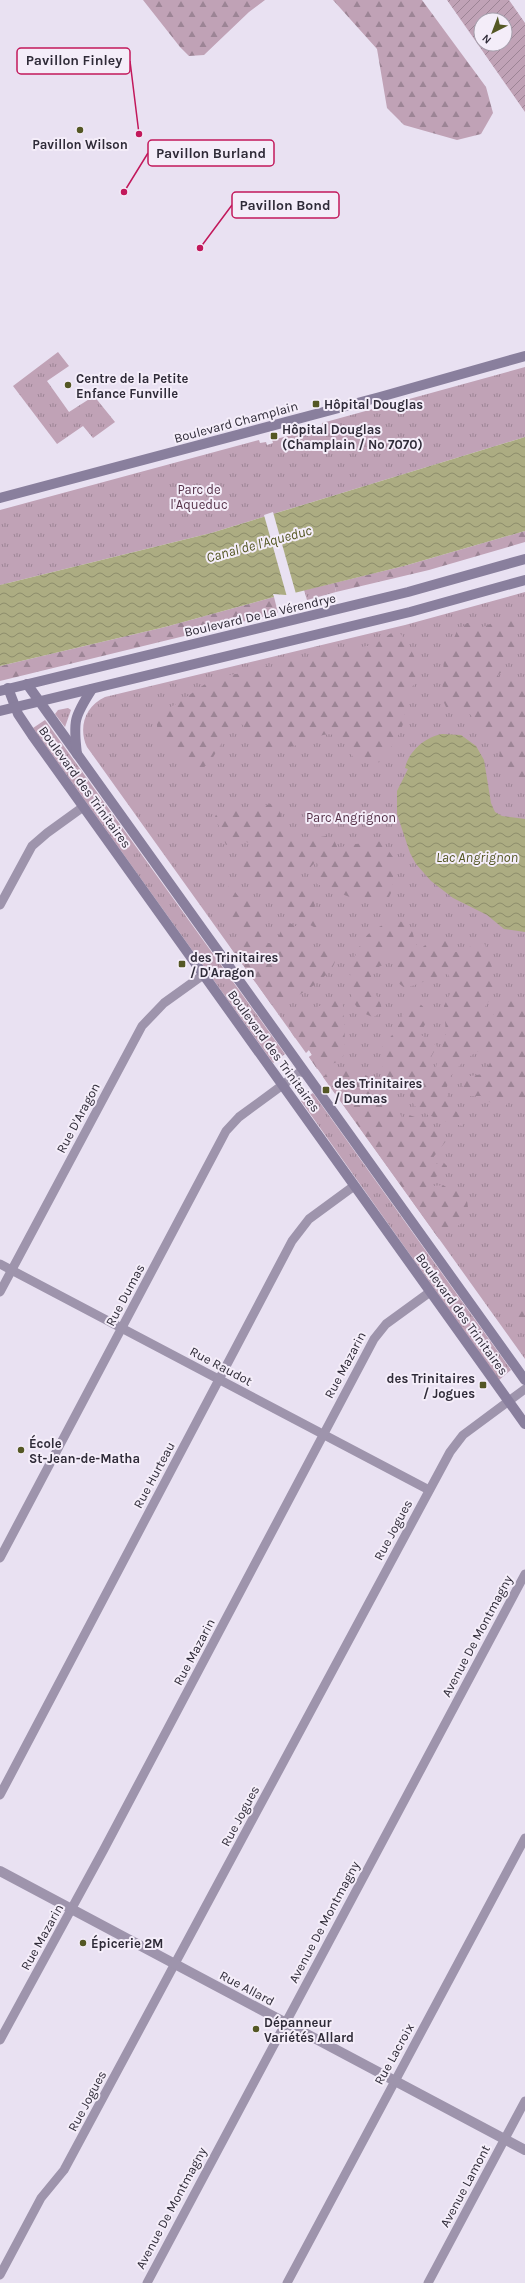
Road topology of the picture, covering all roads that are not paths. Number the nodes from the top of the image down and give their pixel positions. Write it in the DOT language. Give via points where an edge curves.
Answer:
graph roads {
  1 [pos="525,356"];
  2 [pos="0,498"];
  3 [pos="525,559"];
  4 [pos="525,580"];
  5 [pos="27,684"];
  6 [pos="92,689"];
  7 [pos="4,690"];
  8 [pos="39,701"];
  9 [pos="15,707"];
  10 [pos="0,711"];
  11 [pos="78,756"];
  12 [pos="83,807"];
  13 [pos="0,905"];
  14 [pos="203,975"];
  15 [pos="303,1070"];
  16 [pos="282,1085"];
  17 [pos="354,1186"];
  18 [pos="0,1264"];
  19 [pos="12,1270"];
  20 [pos="0,1292"];
  21 [pos="430,1292"];
  22 [pos="122,1328"];
  23 [pos="219,1380"];
  24 [pos="525,1380"];
  25 [pos="525,1389"];
  26 [pos="508,1401"];
  27 [pos="525,1424"];
  28 [pos="324,1434"];
  29 [pos="429,1490"];
  30 [pos="0,1558"];
  31 [pos="525,1574"];
  32 [pos="0,1795"];
  33 [pos="525,1838"];
  34 [pos="0,1871"];
  35 [pos="72,1909"];
  36 [pos="175,1964"];
  37 [pos="284,2023"];
  38 [pos="0,2040"];
  39 [pos="394,2080"];
  40 [pos="525,2101"];
  41 [pos="505,2139"];
  42 [pos="525,2150"];
  43 [pos="0,2274"];
  44 [pos="147,2283"];
  45 [pos="287,2283"];
  46 [pos="428,2283"];
  1 -- 2 [label="main road, Boulevard Champlain"];
  3 -- 5 [label="main road, Boulevard De La Vérendrye" via="378,600"];
  4 -- 6 [label="main road" via="410,612"];
  5 -- 7 [label="main road, Boulevard De La Vérendrye"];
  5 -- 8 [label="main road, Boulevard des Trinitaires"];
  6 -- 8 [label="main road"];
  6 -- 11 [label="main road" via="75,719"];
  7 -- 9 [label="main road, Boulevard des Trinitaires"];
  8 -- 9 [label="main road"];
  8 -- 11 [label="main road, Boulevard des Trinitaires"];
  9 -- 10 [label="main road"];
  9 -- 12 [label="main road, Boulevard des Trinitaires" via="20,718"];
  11 -- 15 [label="main road, Boulevard des Trinitaires"];
  12 -- 13 [label="street" via="32,846"];
  12 -- 14 [label="main road, Boulevard des Trinitaires"];
  14 -- 16 [label="main road, Boulevard des Trinitaires"];
  14 -- 19 [label="street, Rue D'Aragon" via="164,1003 142,1026"];
  15 -- 16 [label="street, Rue Dumas"];
  15 -- 24 [label="main road, Boulevard des Trinitaires"];
  16 -- 17 [label="main road, Boulevard des Trinitaires"];
  16 -- 22 [label="street, Rue Dumas" via="239,1117 226,1131"];
  17 -- 21 [label="main road, Boulevard des Trinitaires"];
  17 -- 23 [label="street, Rue Hurteau" via="316,1213 297,1234"];
  18 -- 19 [label="street, Rue Raudot"];
  19 -- 20 [label="street, Rue D'Aragon"];
  19 -- 22 [label="street, Rue Raudot"];
  21 -- 26 [label="main road, Boulevard des Trinitaires"];
  21 -- 28 [label="street, Rue Mazarin" via="379,1331"];
  22 -- 23 [label="street, Rue Raudot"];
  22 -- 30 [label="street, Rue Dumas"];
  23 -- 28 [label="street, Rue Raudot"];
  23 -- 32 [label="street, Rue Hurteau"];
  25 -- 26 [label="street, Rue Jogues"];
  26 -- 27 [label="main road, Boulevard des Trinitaires"];
  26 -- 29 [label="street, Rue Jogues" via="456,1443"];
  28 -- 29 [label="street, Rue Raudot"];
  28 -- 35 [label="street, Rue Mazarin"];
  29 -- 36 [label="street, Rue Jogues"];
  31 -- 37 [label="street, Avenue De Montmagny"];
  33 -- 39 [label="street, Rue Lacroix"];
  34 -- 35 [label="street, Rue Allard"];
  35 -- 36 [label="street, Rue Allard"];
  35 -- 38 [label="street, Rue Mazarin"];
  36 -- 37 [label="street, Rue Allard"];
  36 -- 43 [label="street, Rue Jogues" via="64,2170 41,2198"];
  37 -- 39 [label="street, Rue Allard"];
  37 -- 44 [label="street, Avenue De Montmagny"];
  39 -- 41 [label="street, Rue Allard"];
  39 -- 45 [label="street, Rue Lacroix"];
  40 -- 41 [label="street, Avenue Lamont"];
  41 -- 42 [label="street, Rue Allard"];
  41 -- 46 [label="street, Avenue Lamont"];
}
